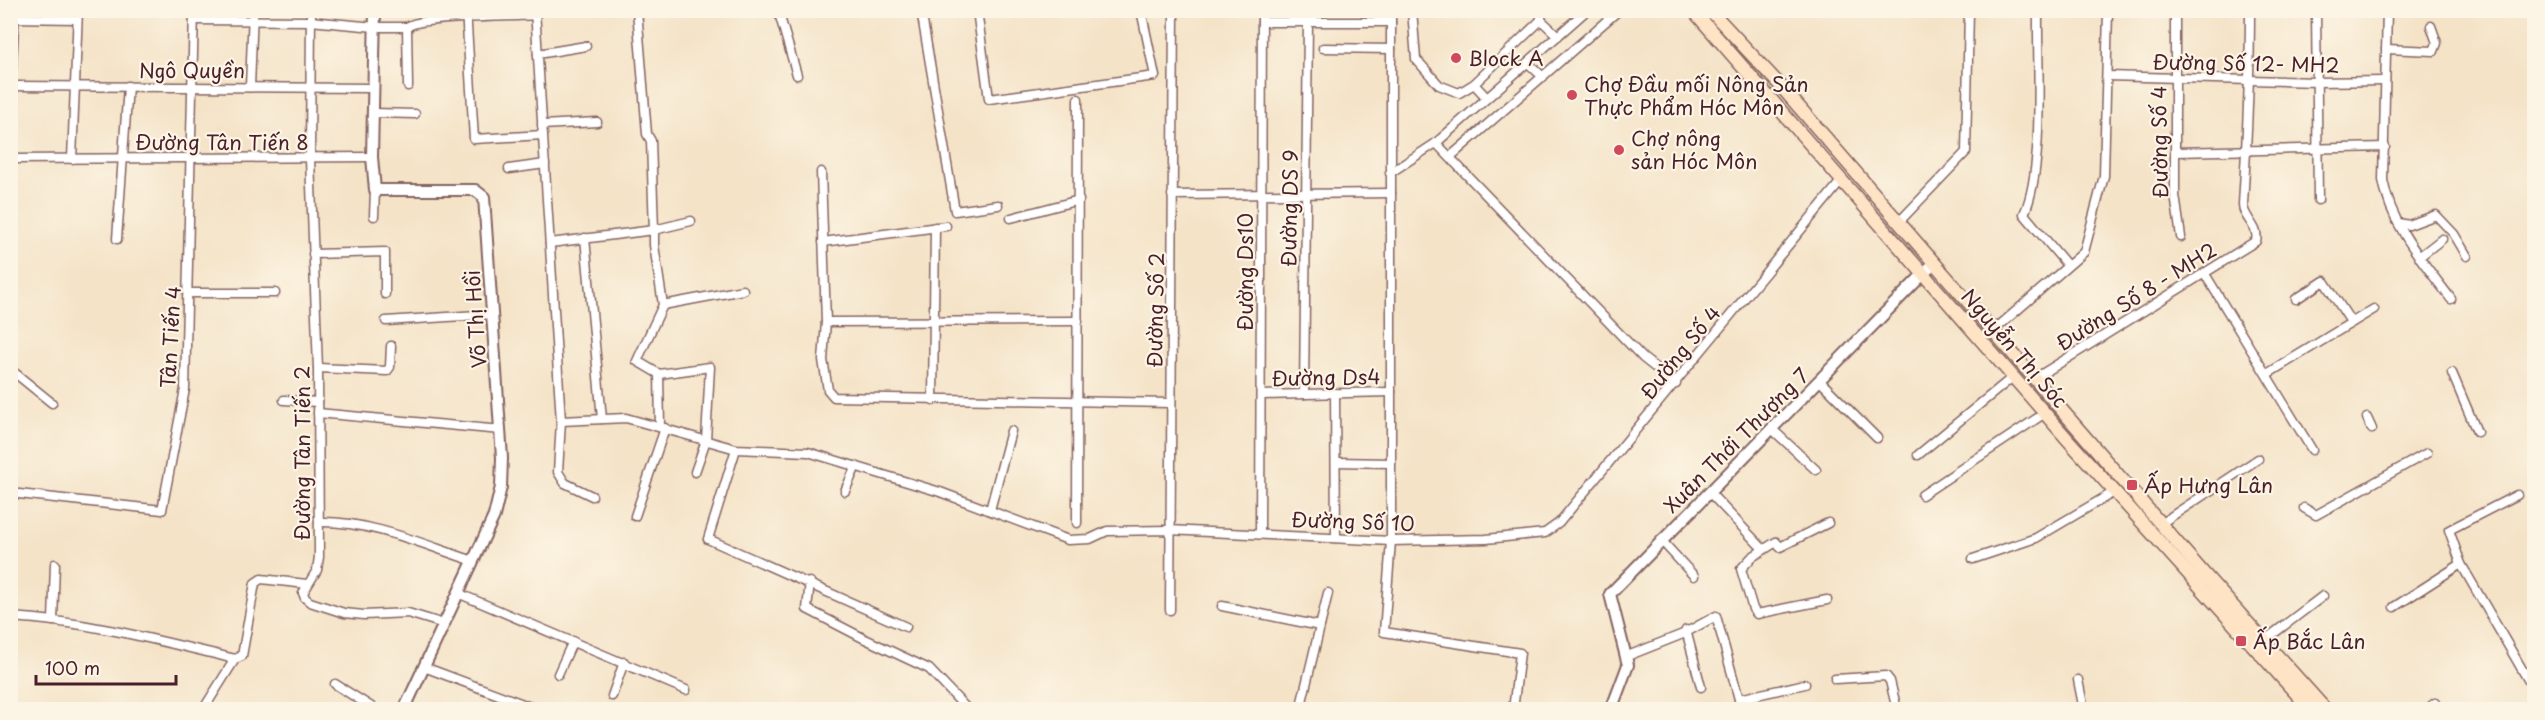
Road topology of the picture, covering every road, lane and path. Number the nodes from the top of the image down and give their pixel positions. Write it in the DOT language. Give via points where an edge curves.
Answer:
graph roads {
  1 [pos="194,10"];
  2 [pos="253,10"];
  3 [pos="311,10"];
  4 [pos="375,10"];
  5 [pos="637,10"];
  6 [pos="778,10"];
  7 [pos="921,10"];
  8 [pos="977,10"];
  9 [pos="1141,10"];
  10 [pos="1174,10"];
  11 [pos="1262,10"];
  12 [pos="1391,10"];
  13 [pos="1412,10"];
  14 [pos="1541,10"];
  15 [pos="1587,10"];
  16 [pos="1619,10"];
  17 [pos="1693,10"];
  18 [pos="1710,10"];
  19 [pos="1969,10"];
  20 [pos="2038,10"];
  21 [pos="2108,10"];
  22 [pos="2175,10"];
  23 [pos="2250,10"];
  24 [pos="2316,10"];
  25 [pos="2387,10"];
  26 [pos="535,13"];
  27 [pos="14,15"];
  28 [pos="78,15"];
  29 [pos="466,15"];
  30 [pos="194,20"];
  31 [pos="1541,20"];
  32 [pos="253,21"];
  33 [pos="310,21"];
  34 [pos="1262,22"];
  35 [pos="1308,22"];
  36 [pos="1391,22"];
  37 [pos="2431,26"];
  38 [pos="375,27"];
  39 [pos="407,27"];
  40 [pos="1558,36"];
  41 [pos="586,46"];
  42 [pos="1323,48"];
  43 [pos="1391,49"];
  44 [pos="2385,49"];
  45 [pos="538,54"];
  46 [pos="1528,63"];
  47 [pos="797,75"];
  48 [pos="2107,76"];
  49 [pos="1543,77"];
  50 [pos="2175,79"];
  51 [pos="2250,80"];
  52 [pos="2385,81"];
  53 [pos="2318,82"];
  54 [pos="1474,84"];
  55 [pos="11,86"];
  56 [pos="128,86"];
  57 [pos="408,86"];
  58 [pos="76,87"];
  59 [pos="191,87"];
  60 [pos="250,87"];
  61 [pos="310,87"];
  62 [pos="373,88"];
  63 [pos="1487,98"];
  64 [pos="1078,99"];
  65 [pos="10,100"];
  66 [pos="373,113"];
  67 [pos="415,114"];
  68 [pos="597,122"];
  69 [pos="542,125"];
  70 [pos="543,135"];
  71 [pos="1436,143"];
  72 [pos="2385,147"];
  73 [pos="2246,150"];
  74 [pos="2316,150"];
  75 [pos="2176,152"];
  76 [pos="1450,157"];
  77 [pos="189,158"];
  78 [pos="372,158"];
  79 [pos="72,159"];
  80 [pos="124,159"];
  81 [pos="309,159"];
  82 [pos="10,162"];
  83 [pos="545,164"];
  84 [pos="509,169"];
  85 [pos="821,172"];
  86 [pos="1390,173"];
  87 [pos="1842,180"];
  88 [pos="375,190"];
  89 [pos="1391,193"];
  90 [pos="1305,194"];
  91 [pos="1172,195"];
  92 [pos="1261,195"];
  93 [pos="1079,200"];
  94 [pos="2318,200"];
  95 [pos="998,205"];
  96 [pos="374,216"];
  97 [pos="1011,218"];
  98 [pos="691,221"];
  99 [pos="1898,223"];
  100 [pos="2399,223"];
  101 [pos="946,226"];
  102 [pos="935,227"];
  103 [pos="654,230"];
  104 [pos="2181,237"];
  105 [pos="585,238"];
  106 [pos="117,239"];
  107 [pos="2442,239"];
  108 [pos="823,242"];
  109 [pos="550,243"];
  110 [pos="313,254"];
  111 [pos="2467,256"];
  112 [pos="2419,257"];
  113 [pos="2067,265"];
  114 [pos="1929,269"];
  115 [pos="2205,274"];
  116 [pos="743,290"];
  117 [pos="189,293"];
  118 [pos="275,293"];
  119 [pos="385,294"];
  120 [pos="2296,299"];
  121 [pos="2451,299"];
  122 [pos="663,305"];
  123 [pos="2374,309"];
  124 [pos="494,314"];
  125 [pos="386,321"];
  126 [pos="935,321"];
  127 [pos="1078,321"];
  128 [pos="826,322"];
  129 [pos="2351,322"];
  130 [pos="1992,332"];
  131 [pos="392,345"];
  132 [pos="318,368"];
  133 [pos="10,369"];
  134 [pos="2452,373"];
  135 [pos="659,374"];
  136 [pos="2267,374"];
  137 [pos="2014,376"];
  138 [pos="2034,379"];
  139 [pos="1820,381"];
  140 [pos="1676,384"];
  141 [pos="1391,392"];
  142 [pos="1335,393"];
  143 [pos="1304,394"];
  144 [pos="1262,395"];
  145 [pos="284,400"];
  146 [pos="933,400"];
  147 [pos="318,402"];
  148 [pos="52,403"];
  149 [pos="1079,403"];
  150 [pos="1171,403"];
  151 [pos="318,413"];
  152 [pos="2046,413"];
  153 [pos="2367,418"];
  154 [pos="602,419"];
  155 [pos="561,420"];
  156 [pos="663,427"];
  157 [pos="1772,429"];
  158 [pos="2372,429"];
  159 [pos="501,430"];
  160 [pos="1011,431"];
  161 [pos="2477,432"];
  162 [pos="1877,438"];
  163 [pos="706,440"];
  164 [pos="736,449"];
  165 [pos="2312,450"];
  166 [pos="2427,453"];
  167 [pos="1918,455"];
  168 [pos="2259,459"];
  169 [pos="1336,462"];
  170 [pos="1391,463"];
  171 [pos="856,466"];
  172 [pos="1816,470"];
  173 [pos="695,472"];
  174 [pos="845,491"];
  175 [pos="2114,492"];
  176 [pos="10,493"];
  177 [pos="1710,493"];
  178 [pos="1922,495"];
  179 [pos="2517,495"];
  180 [pos="592,496"];
  181 [pos="2304,508"];
  182 [pos="990,510"];
  183 [pos="635,516"];
  184 [pos="318,522"];
  185 [pos="1077,523"];
  186 [pos="1828,523"];
  187 [pos="2160,524"];
  188 [pos="1169,530"];
  189 [pos="1260,534"];
  190 [pos="1536,535"];
  191 [pos="1336,538"];
  192 [pos="1661,540"];
  193 [pos="1391,541"];
  194 [pos="1763,549"];
  195 [pos="1973,560"];
  196 [pos="474,561"];
  197 [pos="55,564"];
  198 [pos="2461,564"];
  199 [pos="1694,576"];
  200 [pos="2200,579"];
  201 [pos="810,582"];
  202 [pos="307,584"];
  203 [pos="1328,593"];
  204 [pos="460,594"];
  205 [pos="2323,596"];
  206 [pos="1827,600"];
  207 [pos="1222,606"];
  208 [pos="2394,607"];
  209 [pos="1170,610"];
  210 [pos="10,617"];
  211 [pos="53,621"];
  212 [pos="444,624"];
  213 [pos="1320,626"];
  214 [pos="906,627"];
  215 [pos="1686,630"];
  216 [pos="2265,640"];
  217 [pos="573,641"];
  218 [pos="1625,657"];
  219 [pos="234,659"];
  220 [pos="624,662"];
  221 [pos="424,667"];
  222 [pos="558,674"];
  223 [pos="1835,679"];
  224 [pos="2078,680"];
  225 [pos="335,684"];
  226 [pos="1805,684"];
  227 [pos="1701,687"];
  228 [pos="686,690"];
  229 [pos="2535,690"];
  230 [pos="612,696"];
  231 [pos="1739,699"];
  232 [pos="2435,703"];
  233 [pos="206,708"];
  234 [pos="376,710"];
  235 [pos="404,710"];
  236 [pos="539,710"];
  237 [pos="968,710"];
  238 [pos="1300,710"];
  239 [pos="1513,710"];
  240 [pos="1611,710"];
  241 [pos="1742,710"];
  242 [pos="1897,710"];
  243 [pos="2084,710"];
  244 [pos="2311,710"];
  245 [pos="2326,710"];
  246 [pos="2426,710"];
  1 -- 30 [label="street, Tân Tiến 4"];
  2 -- 32 [label="street"];
  3 -- 33 [label="street, Đường Tân Tiến 2"];
  4 -- 38 [label="street"];
  5 -- 103 [label="street" via="647,134 651,141"];
  6 -- 47 [label="street"];
  7 -- 95 [label="street" via="955,211"];
  8 -- 9 [label="street" via="989,99 1155,76"];
  10 -- 91 [label="street, Đường Số 2"];
  11 -- 34 [label="street, Đường Ds10"];
  12 -- 36 [label="street"];
  13 -- 54 [label="street" via="1415,57 1423,70 1439,85 1455,92 1463,92"];
  14 -- 31 [label="street"];
  15 -- 40 [label="street"];
  16 -- 49 [label="street"];
  17 -- 87 [label="main road, Nguyễn Thị Sóc"];
  18 -- 99 [label="main road, Nguyễn Thị Sóc"];
  19 -- 99 [label="street" via="1966,152"];
  20 -- 113 [label="street" via="2036,156 2033,191 2024,214"];
  21 -- 48 [label="street"];
  22 -- 50 [label="street, Đường Số 4"];
  23 -- 51 [label="street"];
  24 -- 53 [label="street"];
  25 -- 44 [label="street"];
  26 -- 29 [label="street"];
  26 -- 45 [label="street"];
  27 -- 28 [label="street"];
  27 -- 55 [label="street"];
  28 -- 58 [label="street"];
  29 -- 39 [label="street"];
  29 -- 70 [label="street" via="474,139"];
  30 -- 32 [label="street"];
  30 -- 59 [label="street, Tân Tiến 4"];
  31 -- 40 [label="street"];
  31 -- 54 [label="street"];
  32 -- 33 [label="street"];
  32 -- 60 [label="street"];
  33 -- 38 [label="street"];
  33 -- 61 [label="street, Đường Tân Tiến 2"];
  34 -- 35 [label="street"];
  34 -- 92 [label="street, Đường Ds10"];
  35 -- 36 [label="street"];
  35 -- 90 [label="street, Đường DS 9"];
  36 -- 43 [label="street"];
  37 -- 44 [label="street" via="2438,43 2434,51"];
  38 -- 39 [label="street"];
  38 -- 62 [label="street"];
  39 -- 57 [label="street"];
  40 -- 46 [label="street"];
  41 -- 45 [label="street"];
  42 -- 43 [label="street"];
  43 -- 86 [label="street"];
  44 -- 52 [label="street"];
  45 -- 69 [label="street"];
  46 -- 49 [label="street"];
  46 -- 63 [label="street"];
  48 -- 50 [label="street, Đường Số 12- MH2"];
  48 -- 113 [label="street" via="2104,176 2084,252"];
  49 -- 76 [label="street"];
  50 -- 51 [label="street, Đường Số 12- MH2"];
  50 -- 75 [label="street, Đường Số 4"];
  51 -- 53 [label="street, Đường Số 12- MH2"];
  51 -- 73 [label="street"];
  52 -- 53 [label="street, Đường Số 12- MH2"];
  52 -- 72 [label="street"];
  53 -- 74 [label="street"];
  54 -- 63 [label="street"];
  55 -- 58 [label="street, Ngô Quyền"];
  55 -- 65 [label="street"];
  56 -- 58 [label="street, Ngô Quyền"];
  56 -- 59 [label="street, Ngô Quyền"];
  56 -- 80 [label="street"];
  58 -- 79 [label="street"];
  59 -- 60 [label="street, Ngô Quyền"];
  59 -- 77 [label="street, Tân Tiến 4"];
  60 -- 61 [label="street, Ngô Quyền"];
  61 -- 62 [label="street, Ngô Quyền"];
  61 -- 81 [label="street, Đường Tân Tiến 2"];
  62 -- 66 [label="street"];
  63 -- 71 [label="street"];
  64 -- 93 [label="street"];
  66 -- 67 [label="street"];
  66 -- 78 [label="street"];
  68 -- 69 [label="street"];
  69 -- 70 [label="street"];
  70 -- 83 [label="street"];
  71 -- 76 [label="street"];
  71 -- 86 [label="street"];
  72 -- 74 [label="street"];
  72 -- 100 [label="street" via="2383,180 2387,203"];
  73 -- 74 [label="street"];
  73 -- 75 [label="street"];
  73 -- 115 [label="street, Đường Số 8 - MH2" via="2242,208 2257,234 2256,241"];
  74 -- 94 [label="street"];
  75 -- 104 [label="street, Đường Số 4" via="2175,195"];
  76 -- 140 [label="street" via="1643,358"];
  77 -- 80 [label="street, Đường Tân Tiến 8"];
  77 -- 81 [label="street, Đường Tân Tiến 8"];
  77 -- 117 [label="street, Tân Tiến 4"];
  78 -- 81 [label="street, Đường Tân Tiến 8"];
  78 -- 88 [label="street"];
  79 -- 80 [label="street, Đường Tân Tiến 8"];
  79 -- 82 [label="street, Đường Tân Tiến 8"];
  80 -- 106 [label="street"];
  81 -- 110 [label="street, Đường Tân Tiến 2"];
  83 -- 84 [label="street"];
  83 -- 109 [label="street"];
  85 -- 108 [label="street"];
  86 -- 89 [label="street"];
  87 -- 114 [label="main road, Nguyễn Thị Sóc"];
  87 -- 140 [label="street, Đường Số 4"];
  88 -- 96 [label="street"];
  88 -- 124 [label="street, Võ Thị Hồi" via="475,190 484,197"];
  89 -- 90 [label="street"];
  89 -- 141 [label="street"];
  90 -- 92 [label="street"];
  90 -- 143 [label="street, Đường DS 9"];
  91 -- 92 [label="street"];
  91 -- 150 [label="street, Đường Số 2"];
  92 -- 144 [label="street, Đường Ds10"];
  93 -- 97 [label="street"];
  93 -- 127 [label="street"];
  98 -- 103 [label="street"];
  99 -- 114 [label="main road, Nguyễn Thị Sóc"];
  100 -- 111 [label="street" via="2409,225 2436,215"];
  100 -- 112 [label="street"];
  101 -- 102 [label="street"];
  102 -- 108 [label="street"];
  102 -- 126 [label="street"];
  103 -- 105 [label="street"];
  103 -- 122 [label="street"];
  105 -- 109 [label="street"];
  105 -- 154 [label="street"];
  107 -- 112 [label="street"];
  108 -- 128 [label="street"];
  109 -- 155 [label="street"];
  110 -- 119 [label="street" via="385,252"];
  110 -- 132 [label="street, Đường Tân Tiến 2"];
  112 -- 121 [label="street"];
  113 -- 130 [label="street"];
  114 -- 130 [label="main road, Nguyễn Thị Sóc"];
  114 -- 137 [label="main road, Nguyễn Thị Sóc"];
  114 -- 139 [label="street, Xuân Thới Thượng 7"];
  115 -- 136 [label="street"];
  115 -- 138 [label="street, Đường Số 8 - MH2"];
  116 -- 122 [label="street"];
  117 -- 118 [label="street"];
  117 -- 176 [label="street, Tân Tiến 4" via="185,389 162,510"];
  120 -- 129 [label="street" via="2324,281"];
  122 -- 135 [label="street" via="637,361"];
  123 -- 129 [label="street"];
  124 -- 125 [label="street"];
  124 -- 159 [label="street, Võ Thị Hồi"];
  126 -- 127 [label="street"];
  126 -- 128 [label="street"];
  126 -- 146 [label="street"];
  127 -- 149 [label="street"];
  128 -- 146 [label="street" via="823,360 828,390 834,397"];
  129 -- 136 [label="street"];
  130 -- 138 [label="main road, Nguyễn Thị Sóc"];
  131 -- 132 [label="street" via="387,371"];
  132 -- 147 [label="street, Đường Tân Tiến 2"];
  133 -- 148 [label="street"];
  134 -- 161 [label="street"];
  135 -- 156 [label="street"];
  135 -- 163 [label="street" via="710,366"];
  136 -- 165 [label="street"];
  137 -- 152 [label="main road, Nguyễn Thị Sóc"];
  137 -- 167 [label="street"];
  138 -- 187 [label="main road, Nguyễn Thị Sóc"];
  139 -- 157 [label="street, Xuân Thới Thượng 7"];
  139 -- 162 [label="street"];
  140 -- 190 [label="street, Đường Số 4" via="1559,523"];
  141 -- 142 [label="street, Đường Ds4"];
  141 -- 170 [label="street"];
  142 -- 143 [label="street, Đường Ds4"];
  142 -- 169 [label="street"];
  143 -- 144 [label="street, Đường Ds4"];
  144 -- 189 [label="street, Đường Ds10"];
  145 -- 147 [label="street"];
  146 -- 149 [label="street"];
  147 -- 151 [label="street, Đường Tân Tiến 2"];
  149 -- 150 [label="street"];
  149 -- 185 [label="street"];
  150 -- 188 [label="street, Đường Số 2"];
  151 -- 159 [label="street"];
  151 -- 184 [label="street, Đường Tân Tiến 2"];
  152 -- 175 [label="main road, Nguyễn Thị Sóc"];
  152 -- 178 [label="street"];
  153 -- 158 [label="street"];
  154 -- 155 [label="street, Đường Số 10"];
  154 -- 156 [label="street, Đường Số 10" via="626,418"];
  155 -- 180 [label="street" via="558,472 565,483"];
  156 -- 163 [label="street, Đường Số 10"];
  156 -- 183 [label="street"];
  157 -- 172 [label="street"];
  157 -- 177 [label="street, Xuân Thới Thượng 7"];
  159 -- 196 [label="street, Võ Thị Hồi" via="501,487 494,516"];
  160 -- 182 [label="street"];
  163 -- 164 [label="street, Đường Số 10"];
  163 -- 173 [label="street"];
  164 -- 171 [label="street, Đường Số 10" via="808,452"];
  164 -- 201 [label="street" via="708,539"];
  166 -- 181 [label="street" via="2316,514"];
  168 -- 187 [label="street"];
  169 -- 170 [label="street"];
  169 -- 191 [label="street"];
  170 -- 193 [label="street"];
  171 -- 174 [label="street"];
  171 -- 182 [label="street, Đường Số 10"];
  175 -- 195 [label="street" via="2036,538"];
  175 -- 200 [label="main road, Nguyễn Thị Sóc"];
  177 -- 192 [label="street, Xuân Thới Thượng 7"];
  177 -- 194 [label="street"];
  179 -- 198 [label="street" via="2449,530"];
  182 -- 188 [label="street, Đường Số 10" via="1068,540 1090,539 1107,531"];
  184 -- 196 [label="street" via="372,529"];
  184 -- 202 [label="street, Đường Tân Tiến 2" via="317,570"];
  186 -- 194 [label="street" via="1780,548 1776,542"];
  187 -- 200 [label="main road, Nguyễn Thị Sóc"];
  188 -- 189 [label="street, Đường Số 10"];
  188 -- 209 [label="street, Đường Số 2"];
  189 -- 191 [label="street, Đường Số 10"];
  190 -- 193 [label="street, Đường Số 10"];
  191 -- 193 [label="street, Đường Số 10"];
  192 -- 199 [label="street"];
  192 -- 218 [label="street, Xuân Thới Thượng 7" via="1610,594"];
  193 -- 239 [label="street" via="1383,632 1520,653"];
  194 -- 206 [label="street" via="1741,568 1755,612"];
  196 -- 204 [label="street, Võ Thị Hồi"];
  197 -- 211 [label="street"];
  198 -- 208 [label="street"];
  198 -- 229 [label="street"];
  200 -- 216 [label="main road, Nguyễn Thị Sóc"];
  200 -- 244 [label="main road, Nguyễn Thị Sóc"];
  201 -- 214 [label="street"];
  201 -- 237 [label="street" via="807,609 929,669"];
  202 -- 212 [label="street" via="304,598 344,613 408,613"];
  202 -- 219 [label="street" via="261,579 255,583 242,656"];
  203 -- 213 [label="street"];
  204 -- 212 [label="street, Võ Thị Hồi"];
  204 -- 217 [label="street"];
  205 -- 216 [label="street"];
  207 -- 213 [label="street"];
  210 -- 211 [label="street"];
  211 -- 219 [label="street"];
  212 -- 221 [label="street, Võ Thị Hồi"];
  213 -- 238 [label="street"];
  215 -- 218 [label="street"];
  215 -- 227 [label="street"];
  215 -- 231 [label="street" via="1716,616"];
  216 -- 245 [label="main road, Nguyễn Thị Sóc"];
  217 -- 220 [label="street"];
  217 -- 222 [label="street"];
  218 -- 240 [label="street" via="1628,665"];
  219 -- 233 [label="street"];
  220 -- 228 [label="street"];
  220 -- 230 [label="street"];
  221 -- 235 [label="street, Võ Thị Hồi"];
  221 -- 236 [label="street"];
  223 -- 242 [label="street" via="1886,676"];
  224 -- 243 [label="street"];
  225 -- 234 [label="street"];
  226 -- 231 [label="street"];
  231 -- 241 [label="street"];
  232 -- 246 [label="street"];
}
